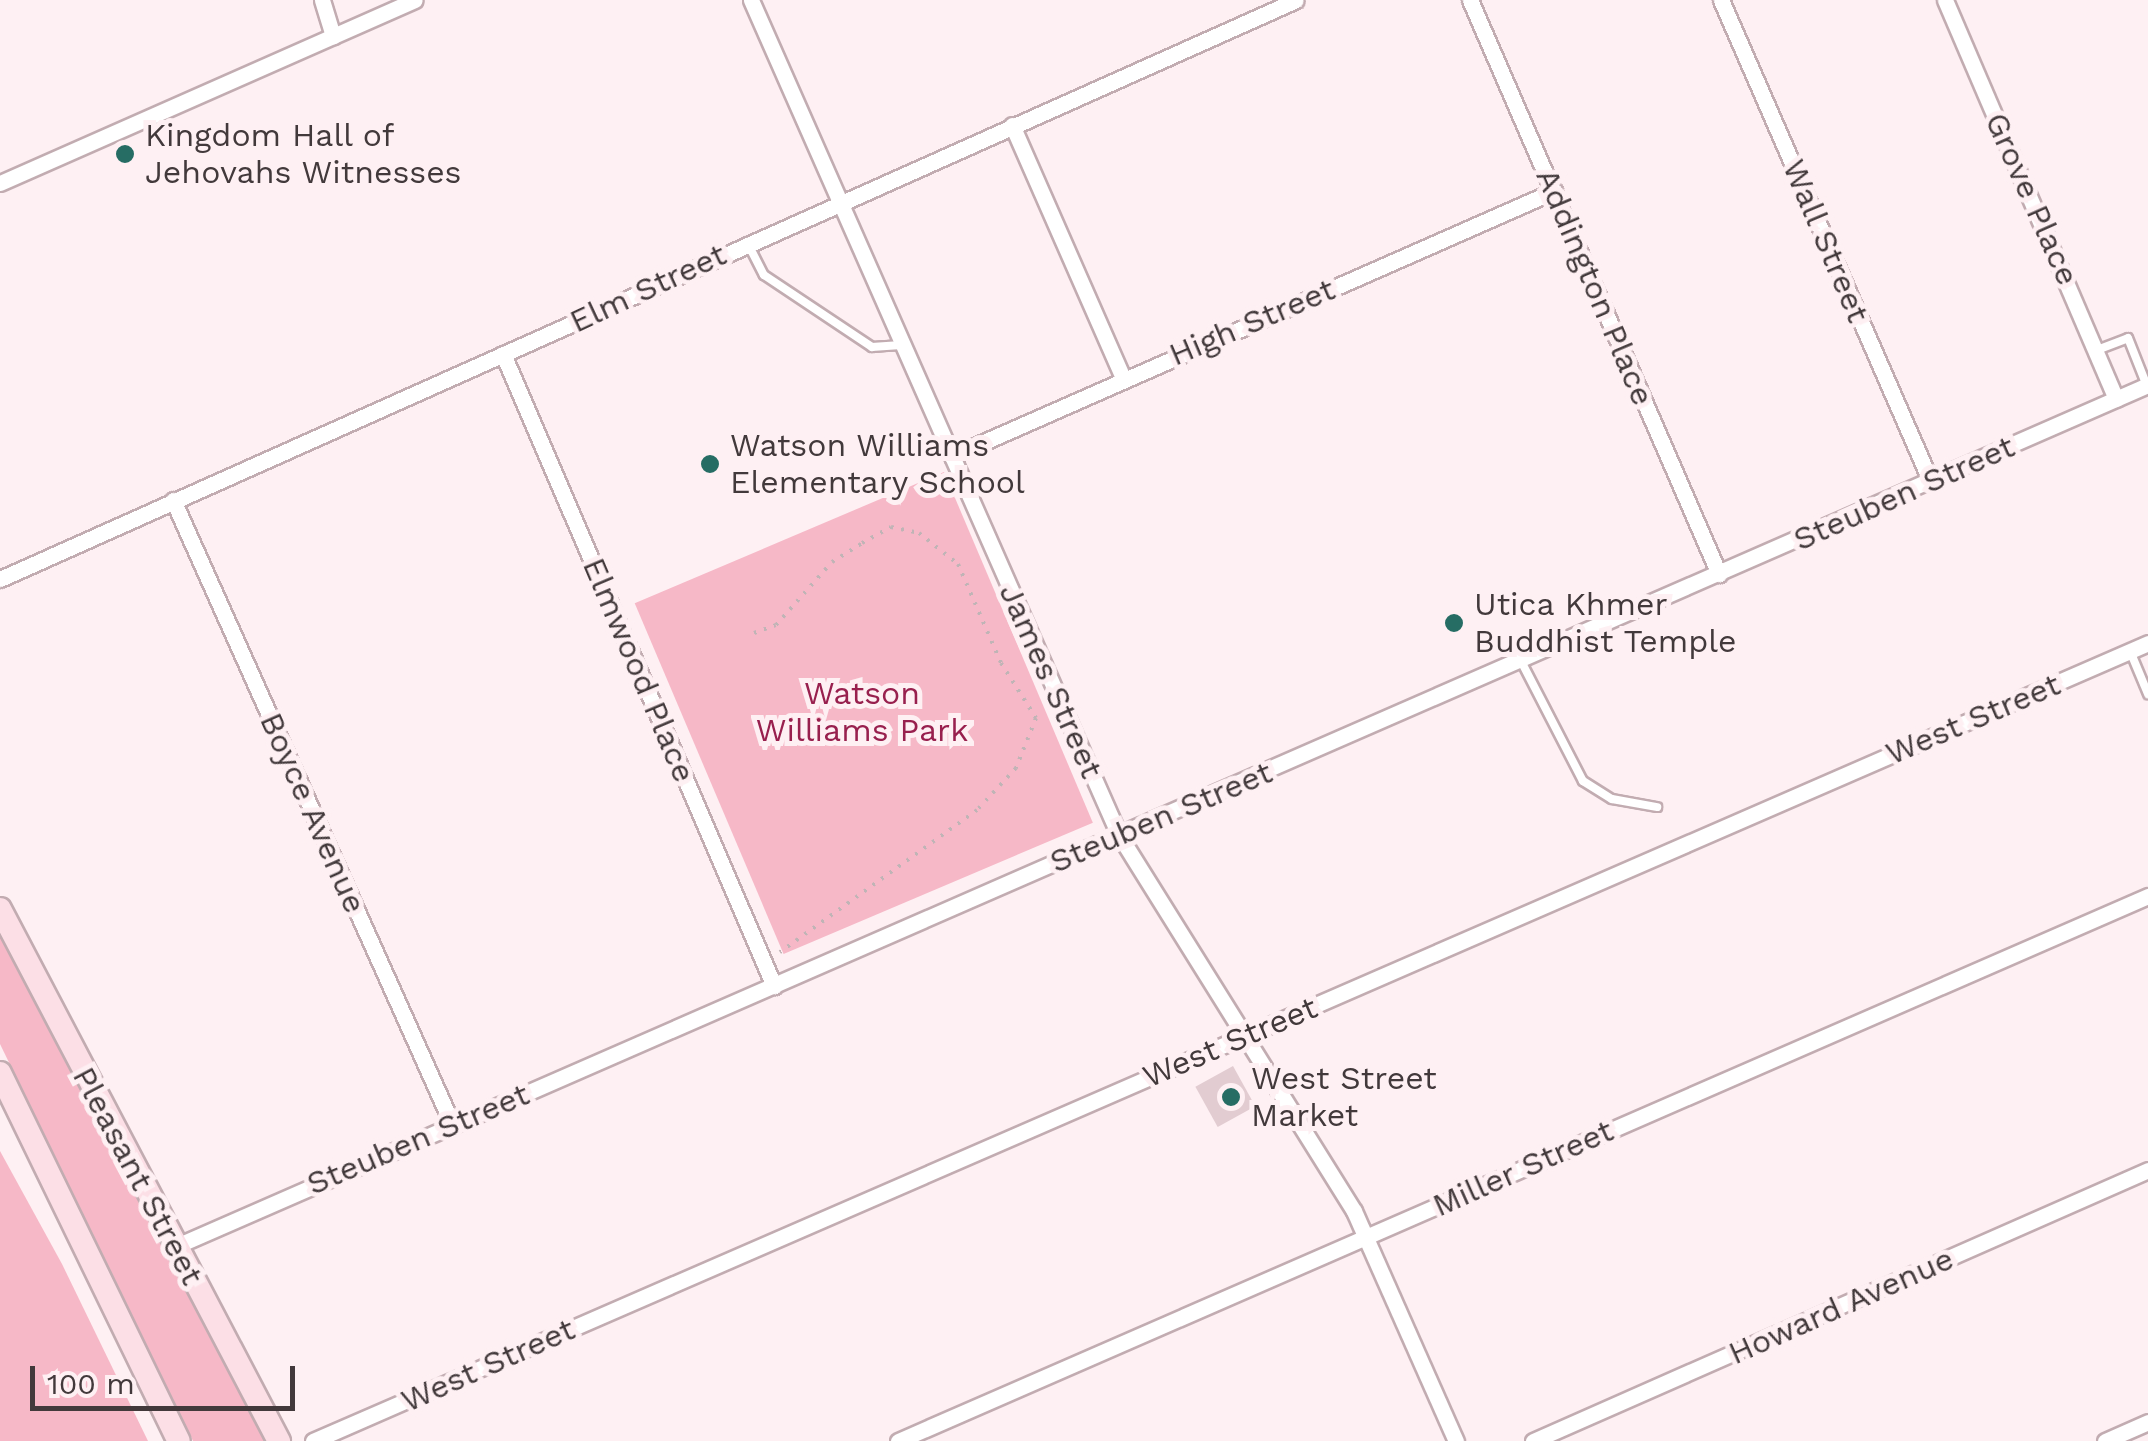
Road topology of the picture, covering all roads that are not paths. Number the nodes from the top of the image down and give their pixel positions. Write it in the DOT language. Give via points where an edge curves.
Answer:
graph roads {
  1 [pos="322,0"];
  2 [pos="414,0"];
  3 [pos="751,0"];
  4 [pos="1296,0"];
  5 [pos="1470,0"];
  6 [pos="1721,0"];
  7 [pos="1946,0"];
  8 [pos="332,36"];
  9 [pos="1012,125"];
  10 [pos="0,183"];
  11 [pos="1554,192"];
  12 [pos="839,200"];
  13 [pos="748,242"];
  14 [pos="903,345"];
  15 [pos="2096,350"];
  16 [pos="503,354"];
  17 [pos="1123,378"];
  18 [pos="2147,385"];
  19 [pos="2116,399"];
  20 [pos="952,456"];
  21 [pos="1930,482"];
  22 [pos="173,500"];
  23 [pos="1719,574"];
  24 [pos="0,578"];
  25 [pos="2148,643"];
  26 [pos="2130,651"];
  27 [pos="1522,660"];
  28 [pos="2148,694"];
  29 [pos="1657,807"];
  30 [pos="1118,834"];
  31 [pos="2148,896"];
  32 [pos="0,909"];
  33 [pos="774,986"];
  34 [pos="1242,1038"];
  35 [pos="0,1072"];
  36 [pos="452,1126"];
  37 [pos="2148,1170"];
  38 [pos="1366,1237"];
  39 [pos="174,1248"];
  40 [pos="2148,1422"];
  41 [pos="180,1441"];
  42 [pos="279,1441"];
  43 [pos="313,1441"];
  44 [pos="898,1441"];
  45 [pos="1456,1441"];
  46 [pos="1533,1441"];
  47 [pos="2105,1441"];
  1 -- 8 [label="street"];
  2 -- 8 [label="street"];
  3 -- 12 [label="street, James Street"];
  4 -- 9 [label="street, Elm Street"];
  5 -- 11 [label="street, Addington Place"];
  6 -- 21 [label="street, Wall Street"];
  7 -- 15 [label="street, Grove Place"];
  8 -- 10 [label="street"];
  9 -- 12 [label="street, Elm Street"];
  9 -- 17 [label="street"];
  11 -- 17 [label="street, High Street"];
  11 -- 23 [label="street, Addington Place"];
  12 -- 13 [label="street, Elm Street"];
  12 -- 14 [label="street, James Street"];
  13 -- 14 [label="lane" via="764,274 872,347"];
  13 -- 16 [label="street, Elm Street"];
  14 -- 20 [label="street, James Street"];
  15 -- 18 [label="lane" via="2128,338"];
  15 -- 19 [label="street, Grove Place"];
  16 -- 22 [label="street, Elm Street"];
  16 -- 33 [label="street, Elmwood Place"];
  17 -- 20 [label="street, High Street"];
  18 -- 19 [label="street, Steuben Street"];
  19 -- 21 [label="street, Steuben Street"];
  20 -- 30 [label="street, James Street"];
  21 -- 23 [label="street, Steuben Street"];
  22 -- 24 [label="street, Elm Street"];
  22 -- 36 [label="street, Boyce Avenue"];
  23 -- 27 [label="street, Steuben Street"];
  25 -- 26 [label="street, West Street"];
  26 -- 28 [label="lane"];
  26 -- 34 [label="street, West Street"];
  27 -- 29 [label="lane" via="1583,781 1612,799"];
  27 -- 30 [label="street, Steuben Street"];
  30 -- 33 [label="street, Steuben Street"];
  30 -- 34 [label="street, James Street"];
  31 -- 38 [label="street, Miller Street"];
  32 -- 39 [label="street, Pleasant Street"];
  33 -- 36 [label="street, Steuben Street"];
  34 -- 38 [label="street, James Street"];
  34 -- 43 [label="street, West Street"];
  35 -- 41 [label="street"];
  36 -- 39 [label="street, Steuben Street"];
  37 -- 46 [label="street, Howard Avenue"];
  38 -- 44 [label="street, Miller Street"];
  38 -- 45 [label="street, James Street"];
  39 -- 42 [label="street, Pleasant Street"];
  40 -- 47 [label="street"];
}
